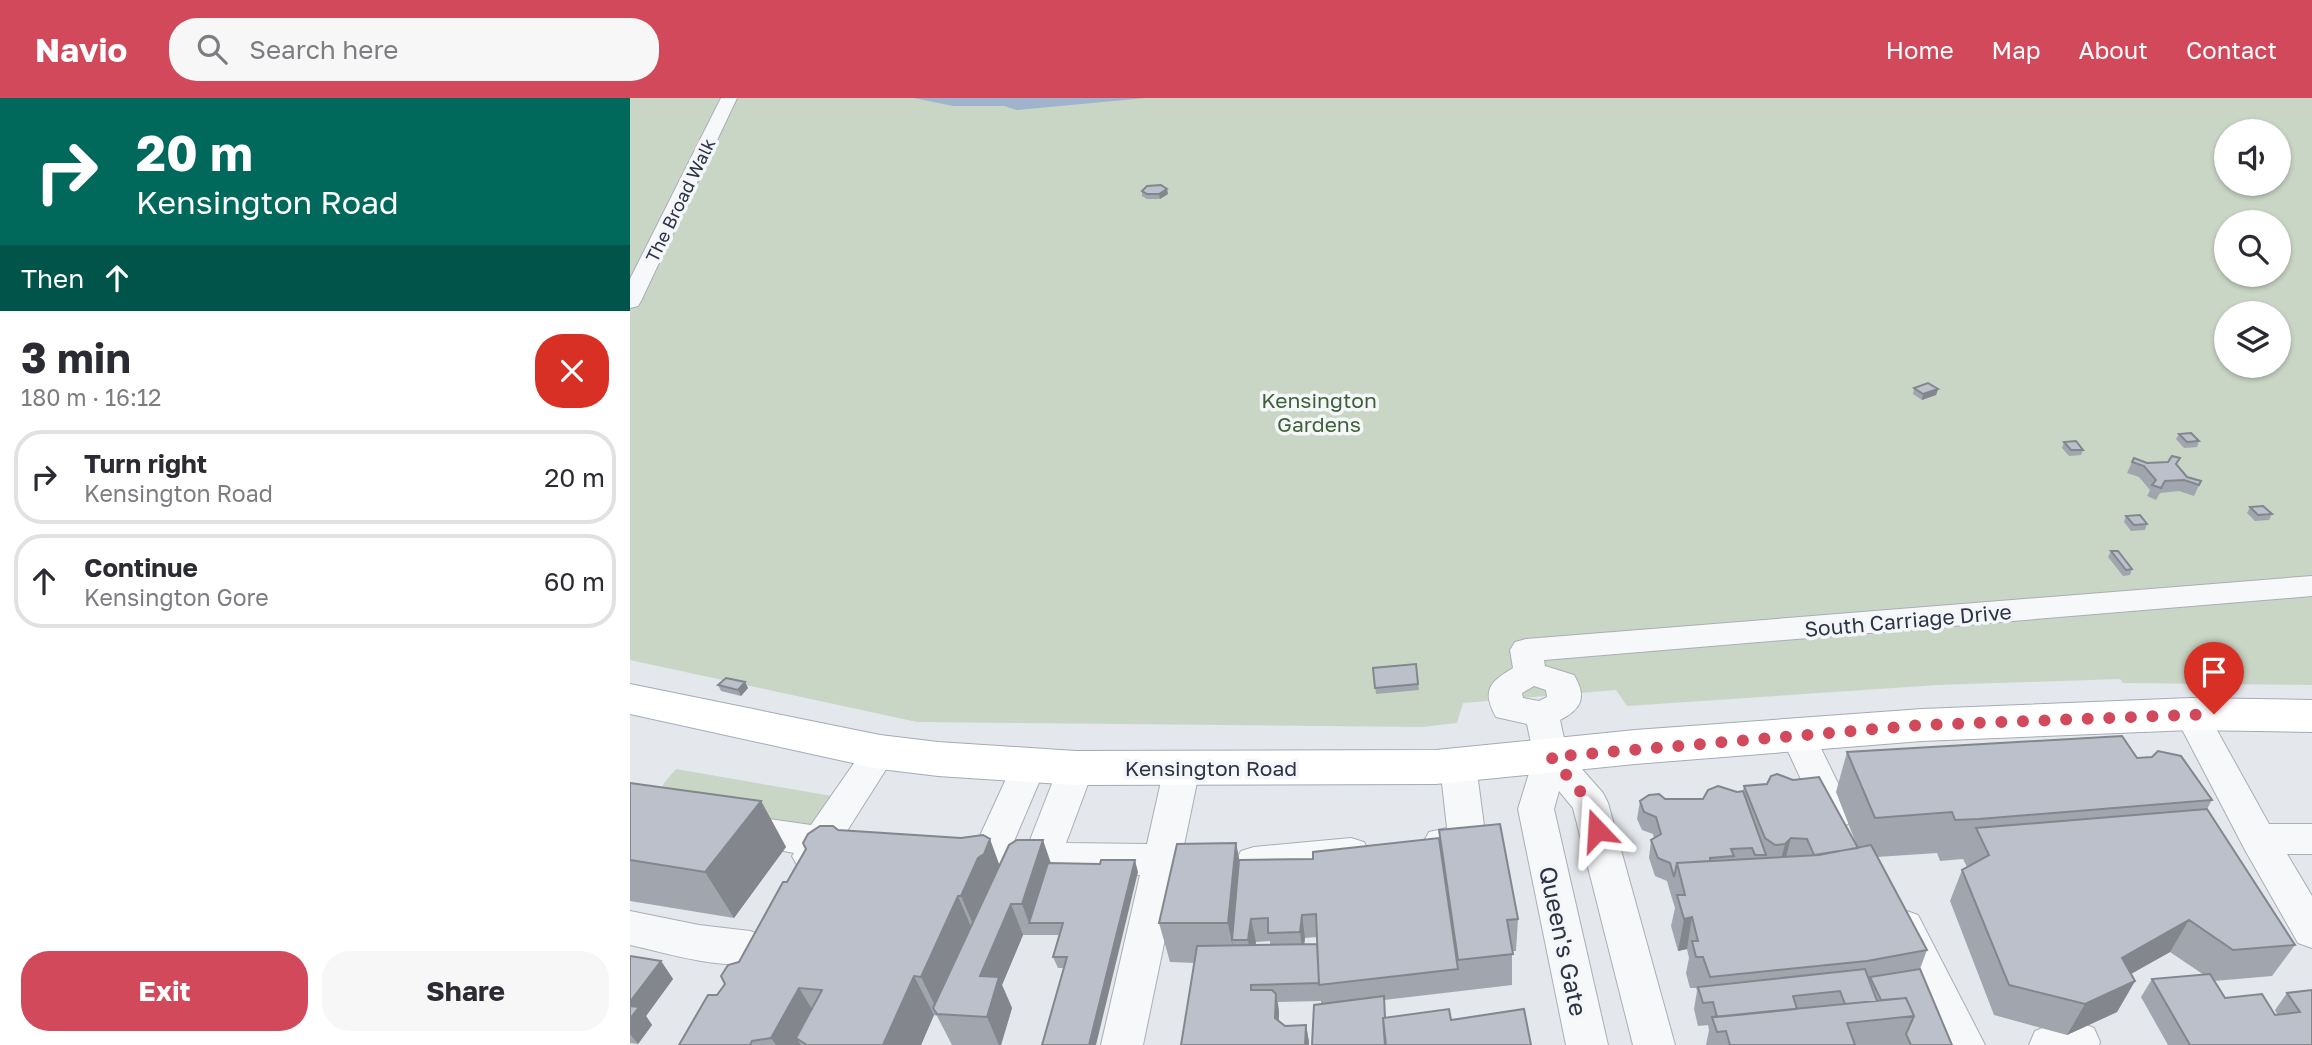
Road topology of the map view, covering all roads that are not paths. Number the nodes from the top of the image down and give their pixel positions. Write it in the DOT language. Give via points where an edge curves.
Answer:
graph roads {
  1 [pos="729,98"];
  2 [pos="630,301"];
  3 [pos="2312,586"];
  4 [pos="1530,673"];
  5 [pos="630,699"];
  6 [pos="2191,714"];
  7 [pos="2310,718"];
  8 [pos="1797,734"];
  9 [pos="880,752"];
  10 [pos="1551,757"];
  11 [pos="1458,765"];
  12 [pos="1028,766"];
  13 [pos="1076,768"];
  14 [pos="1182,768"];
  15 [pos="711,825"];
  16 [pos="2258,839"];
  17 [pos="2312,839"];
  18 [pos="820,843"];
  19 [pos="883,848"];
  20 [pos="1852,850"];
  21 [pos="923,851"];
  22 [pos="1160,861"];
  23 [pos="789,889"];
  24 [pos="1891,901"];
  25 [pos="630,928"];
  26 [pos="2312,932"];
  27 [pos="729,980"];
  28 [pos="1122,1045"];
  29 [pos="1587,1045"];
  30 [pos="1654,1045"];
  31 [pos="1964,1045"];
  1 -- 2 [label="street, The Broad Walk"];
  3 -- 4 [label="street, South Carriage Drive" via="1526,650"];
  4 -- 10 [label="street, Queen's Gate" via="1505,688 1508,708 1542,714"];
  5 -- 9 [label="main road, Kensington Road"];
  6 -- 7 [label="main road, Kensington Road"];
  6 -- 8 [label="main road, Kensington Road"];
  6 -- 16 [label="street"];
  8 -- 10 [label="main road, Kensington Road"];
  8 -- 20 [label="street"];
  9 -- 12 [label="main road, Kensington Road"];
  9 -- 18 [label="street"];
  10 -- 11 [label="main road, Kensington Road"];
  10 -- 29 [label="street, Queen's Gate" via="1536,809"];
  10 -- 30 [label="street, Queen's Gate" via="1590,803"];
  11 -- 14 [label="main road, Kensington Road"];
  11 -- 22 [label="street" via="1467,841 1266,862"];
  12 -- 13 [label="main road, Kensington Road"];
  12 -- 21 [label="street" via="990,856"];
  13 -- 14 [label="main road, Kensington Road"];
  13 -- 22 [label="street" via="1042,858"];
  14 -- 22 [label="street"];
  15 -- 18 [label="street"];
  16 -- 17 [label="street"];
  16 -- 26 [label="street"];
  18 -- 19 [label="street"];
  18 -- 23 [label="street"];
  22 -- 28 [label="street"];
  24 -- 31 [label="street"];
  25 -- 27 [label="street" via="699,942 758,936"];
}
